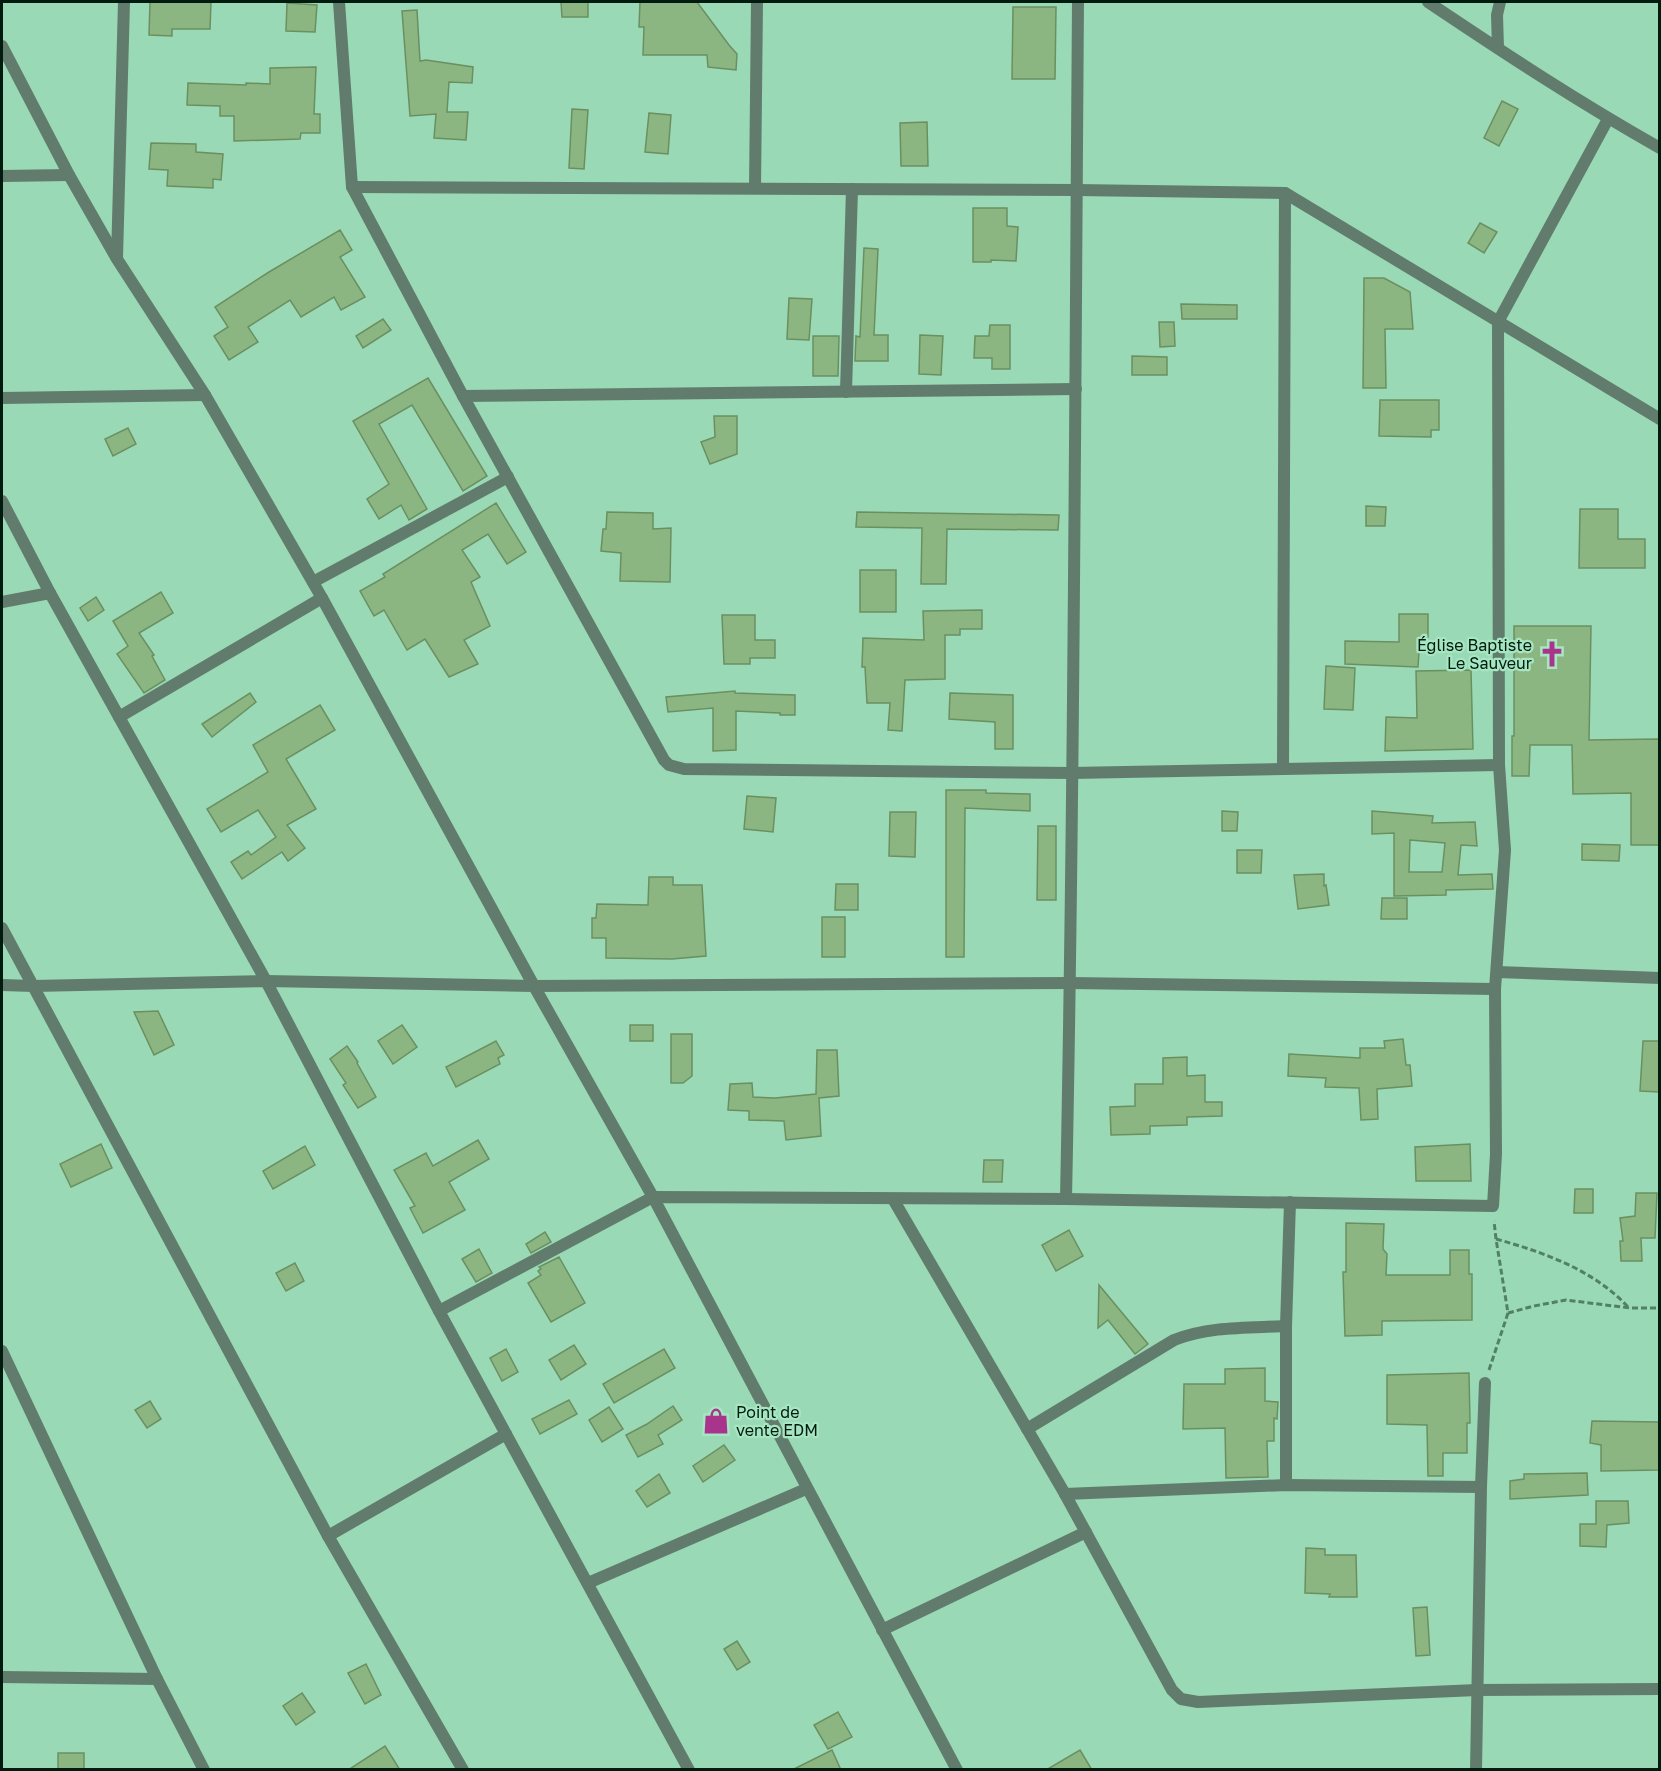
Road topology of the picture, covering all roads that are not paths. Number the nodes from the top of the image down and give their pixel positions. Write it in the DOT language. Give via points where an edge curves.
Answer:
graph roads {
  1 [pos="124,2"];
  2 [pos="339,2"];
  3 [pos="757,2"];
  4 [pos="1078,2"];
  5 [pos="1428,2"];
  6 [pos="1500,2"];
  7 [pos="2,46"];
  8 [pos="1498,48"];
  9 [pos="1608,119"];
  10 [pos="1659,148"];
  11 [pos="69,175"];
  12 [pos="2,177"];
  13 [pos="352,187"];
  14 [pos="755,188"];
  15 [pos="852,189"];
  16 [pos="1076,190"];
  17 [pos="1285,193"];
  18 [pos="117,259"];
  19 [pos="1498,322"];
  20 [pos="1076,389"];
  21 [pos="846,392"];
  22 [pos="205,395"];
  23 [pos="463,396"];
  24 [pos="2,398"];
  25 [pos="1659,419"];
  26 [pos="508,477"];
  27 [pos="2,501"];
  28 [pos="313,582"];
  29 [pos="51,593"];
  30 [pos="322,598"];
  31 [pos="2,602"];
  32 [pos="119,717"];
  33 [pos="1499,765"];
  34 [pos="1283,770"];
  35 [pos="1072,773"];
  36 [pos="2,928"];
  37 [pos="1497,972"];
  38 [pos="1659,978"];
  39 [pos="266,981"];
  40 [pos="1070,983"];
  41 [pos="2,985"];
  42 [pos="33,986"];
  43 [pos="534,986"];
  44 [pos="1495,989"];
  45 [pos="653,1197"];
  46 [pos="893,1199"];
  47 [pos="1066,1199"];
  48 [pos="1290,1202"];
  49 [pos="439,1311"];
  50 [pos="1286,1326"];
  51 [pos="2,1351"];
  52 [pos="1485,1383"];
  53 [pos="1028,1429"];
  54 [pos="506,1434"];
  55 [pos="1286,1485"];
  56 [pos="1481,1487"];
  57 [pos="806,1489"];
  58 [pos="1065,1494"];
  59 [pos="1086,1532"];
  60 [pos="328,1536"];
  61 [pos="588,1583"];
  62 [pos="882,1630"];
  63 [pos="2,1677"];
  64 [pos="157,1679"];
  65 [pos="1659,1689"];
  66 [pos="1477,1690"];
  67 [pos="204,1770"];
  68 [pos="463,1770"];
  69 [pos="689,1770"];
  70 [pos="957,1770"];
  71 [pos="1476,1770"];
  1 -- 18 [label="street"];
  2 -- 13 [label="street"];
  3 -- 14 [label="street"];
  4 -- 16 [label="street"];
  5 -- 8 [label="street"];
  6 -- 8 [label="street"];
  7 -- 11 [label="street"];
  8 -- 9 [label="street"];
  9 -- 10 [label="street"];
  9 -- 19 [label="street"];
  11 -- 12 [label="street"];
  11 -- 18 [label="street"];
  13 -- 14 [label="street"];
  13 -- 23 [label="street"];
  14 -- 15 [label="street"];
  15 -- 16 [label="street"];
  15 -- 21 [label="street"];
  16 -- 17 [label="street"];
  16 -- 20 [label="street"];
  17 -- 19 [label="street"];
  17 -- 34 [label="street"];
  18 -- 22 [label="street"];
  19 -- 25 [label="street"];
  19 -- 33 [label="street"];
  20 -- 21 [label="street"];
  20 -- 35 [label="street"];
  21 -- 23 [label="street"];
  22 -- 24 [label="street"];
  22 -- 28 [label="street"];
  23 -- 26 [label="street"];
  26 -- 28 [label="street"];
  26 -- 35 [label="street" via="669,765 684,769"];
  27 -- 29 [label="street"];
  28 -- 30 [label="street"];
  29 -- 31 [label="street"];
  29 -- 32 [label="street"];
  30 -- 32 [label="street"];
  30 -- 43 [label="street"];
  32 -- 39 [label="street"];
  33 -- 34 [label="street"];
  33 -- 37 [label="street" via="1505,850"];
  34 -- 35 [label="street"];
  35 -- 40 [label="street"];
  36 -- 42 [label="street"];
  37 -- 38 [label="street"];
  37 -- 44 [label="street"];
  39 -- 42 [label="street"];
  39 -- 43 [label="street"];
  39 -- 49 [label="street"];
  40 -- 43 [label="street"];
  40 -- 44 [label="street"];
  40 -- 47 [label="street"];
  41 -- 42 [label="street"];
  42 -- 60 [label="street"];
  43 -- 45 [label="street"];
  44 -- 48 [label="street" via="1493,1206"];
  45 -- 46 [label="street"];
  45 -- 49 [label="street"];
  45 -- 57 [label="street"];
  46 -- 47 [label="street"];
  46 -- 53 [label="street"];
  47 -- 48 [label="street"];
  48 -- 50 [label="street"];
  49 -- 54 [label="street"];
  50 -- 53 [label="street" via="1207,1330 1174,1340"];
  50 -- 55 [label="street"];
  51 -- 64 [label="street"];
  52 -- 56 [label="street"];
  53 -- 58 [label="street"];
  54 -- 60 [label="street"];
  54 -- 61 [label="street"];
  55 -- 56 [label="street"];
  55 -- 58 [label="street"];
  56 -- 66 [label="street"];
  57 -- 61 [label="street"];
  57 -- 62 [label="street"];
  58 -- 59 [label="street"];
  59 -- 62 [label="street"];
  59 -- 66 [label="street" via="1181,1700"];
  60 -- 68 [label="street"];
  61 -- 69 [label="street"];
  62 -- 70 [label="street"];
  63 -- 64 [label="street"];
  64 -- 67 [label="street"];
  65 -- 66 [label="street"];
  66 -- 71 [label="street"];
}
